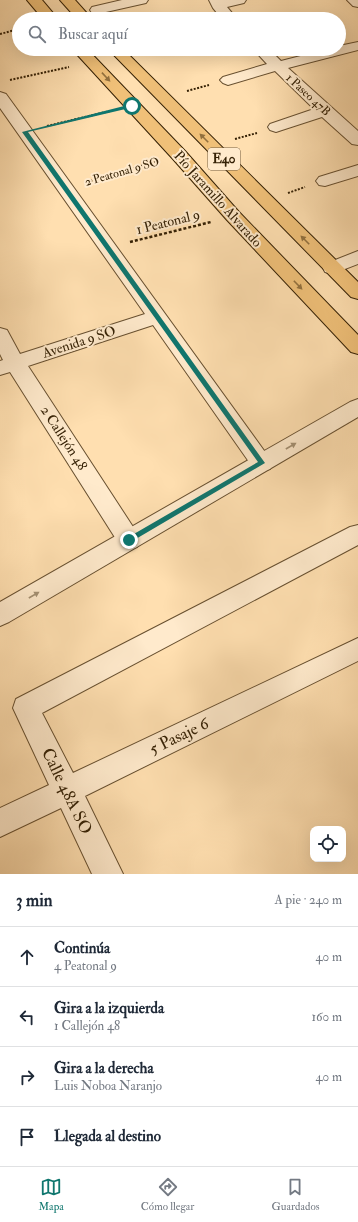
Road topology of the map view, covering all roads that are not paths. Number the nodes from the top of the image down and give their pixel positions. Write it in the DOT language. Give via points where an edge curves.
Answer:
graph roads {
  1 [pos="34,0"];
  2 [pos="66,0"];
  3 [pos="141,0"];
  4 [pos="239,0"];
  5 [pos="354,0"];
  6 [pos="217,2"];
  7 [pos="358,3"];
  8 [pos="98,10"];
  9 [pos="45,12"];
  10 [pos="78,12"];
  11 [pos="225,12"];
  12 [pos="358,46"];
  13 [pos="346,49"];
  14 [pos="85,56"];
  15 [pos="122,56"];
  16 [pos="267,56"];
  17 [pos="318,56"];
  18 [pos="277,66"];
  19 [pos="228,80"];
  20 [pos="4,88"];
  21 [pos="325,111"];
  22 [pos="276,127"];
  23 [pos="358,139"];
  24 [pos="358,170"];
  25 [pos="325,181"];
  26 [pos="358,257"];
  27 [pos="332,268"];
  28 [pos="358,293"];
  29 [pos="157,317"];
  30 [pos="0,335"];
  31 [pos="358,347"];
  32 [pos="8,365"];
  33 [pos="358,407"];
  34 [pos="262,463"];
  35 [pos="358,534"];
  36 [pos="129,540"];
  37 [pos="0,615"];
  38 [pos="358,649"];
  39 [pos="67,790"];
  40 [pos="0,823"];
  41 [pos="108,874"];
  1 -- 9 [label="highway"];
  2 -- 10 [label="highway"];
  3 -- 8 [label="street"];
  4 -- 6 [label="street"];
  5 -- 7 [label="street"];
  6 -- 11 [label="street"];
  12 -- 13 [label="street"];
  14 -- 31 [label="highway, Pío Jaramillo Alvarado / E40, one-way"];
  27 -- 15 [label="highway, E40, one-way"];
  16 -- 18 [label="street, 1 Paseo 47B"];
  17 -- 18 [label="street"];
  18 -- 19 [label="street"];
  18 -- 21 [label="street, 1 Paseo 47B"];
  20 -- 29 [label="street" via="25,132"];
  21 -- 22 [label="street"];
  21 -- 23 [label="street, 1 Paseo 47B"];
  24 -- 25 [label="street"];
  26 -- 27 [label="street"];
  27 -- 28 [label="highway, E40"];
  29 -- 32 [label="street, Avenida 9 SO"];
  29 -- 34 [label="street"];
  30 -- 32 [label="street, 2 Callejón 48"];
  32 -- 36 [label="street, 2 Callejón 48"];
  34 -- 33 [label="street, one-way"];
  34 -- 36 [label="street"];
  35 -- 39 [label="street, Calle 48A SO" via="26,708"];
  37 -- 36 [label="street, one-way"];
  38 -- 39 [label="street, 5 Pasaje 6"];
  39 -- 40 [label="street, 5 Pasaje 6"];
  39 -- 41 [label="street, Calle 48A SO"];
}
